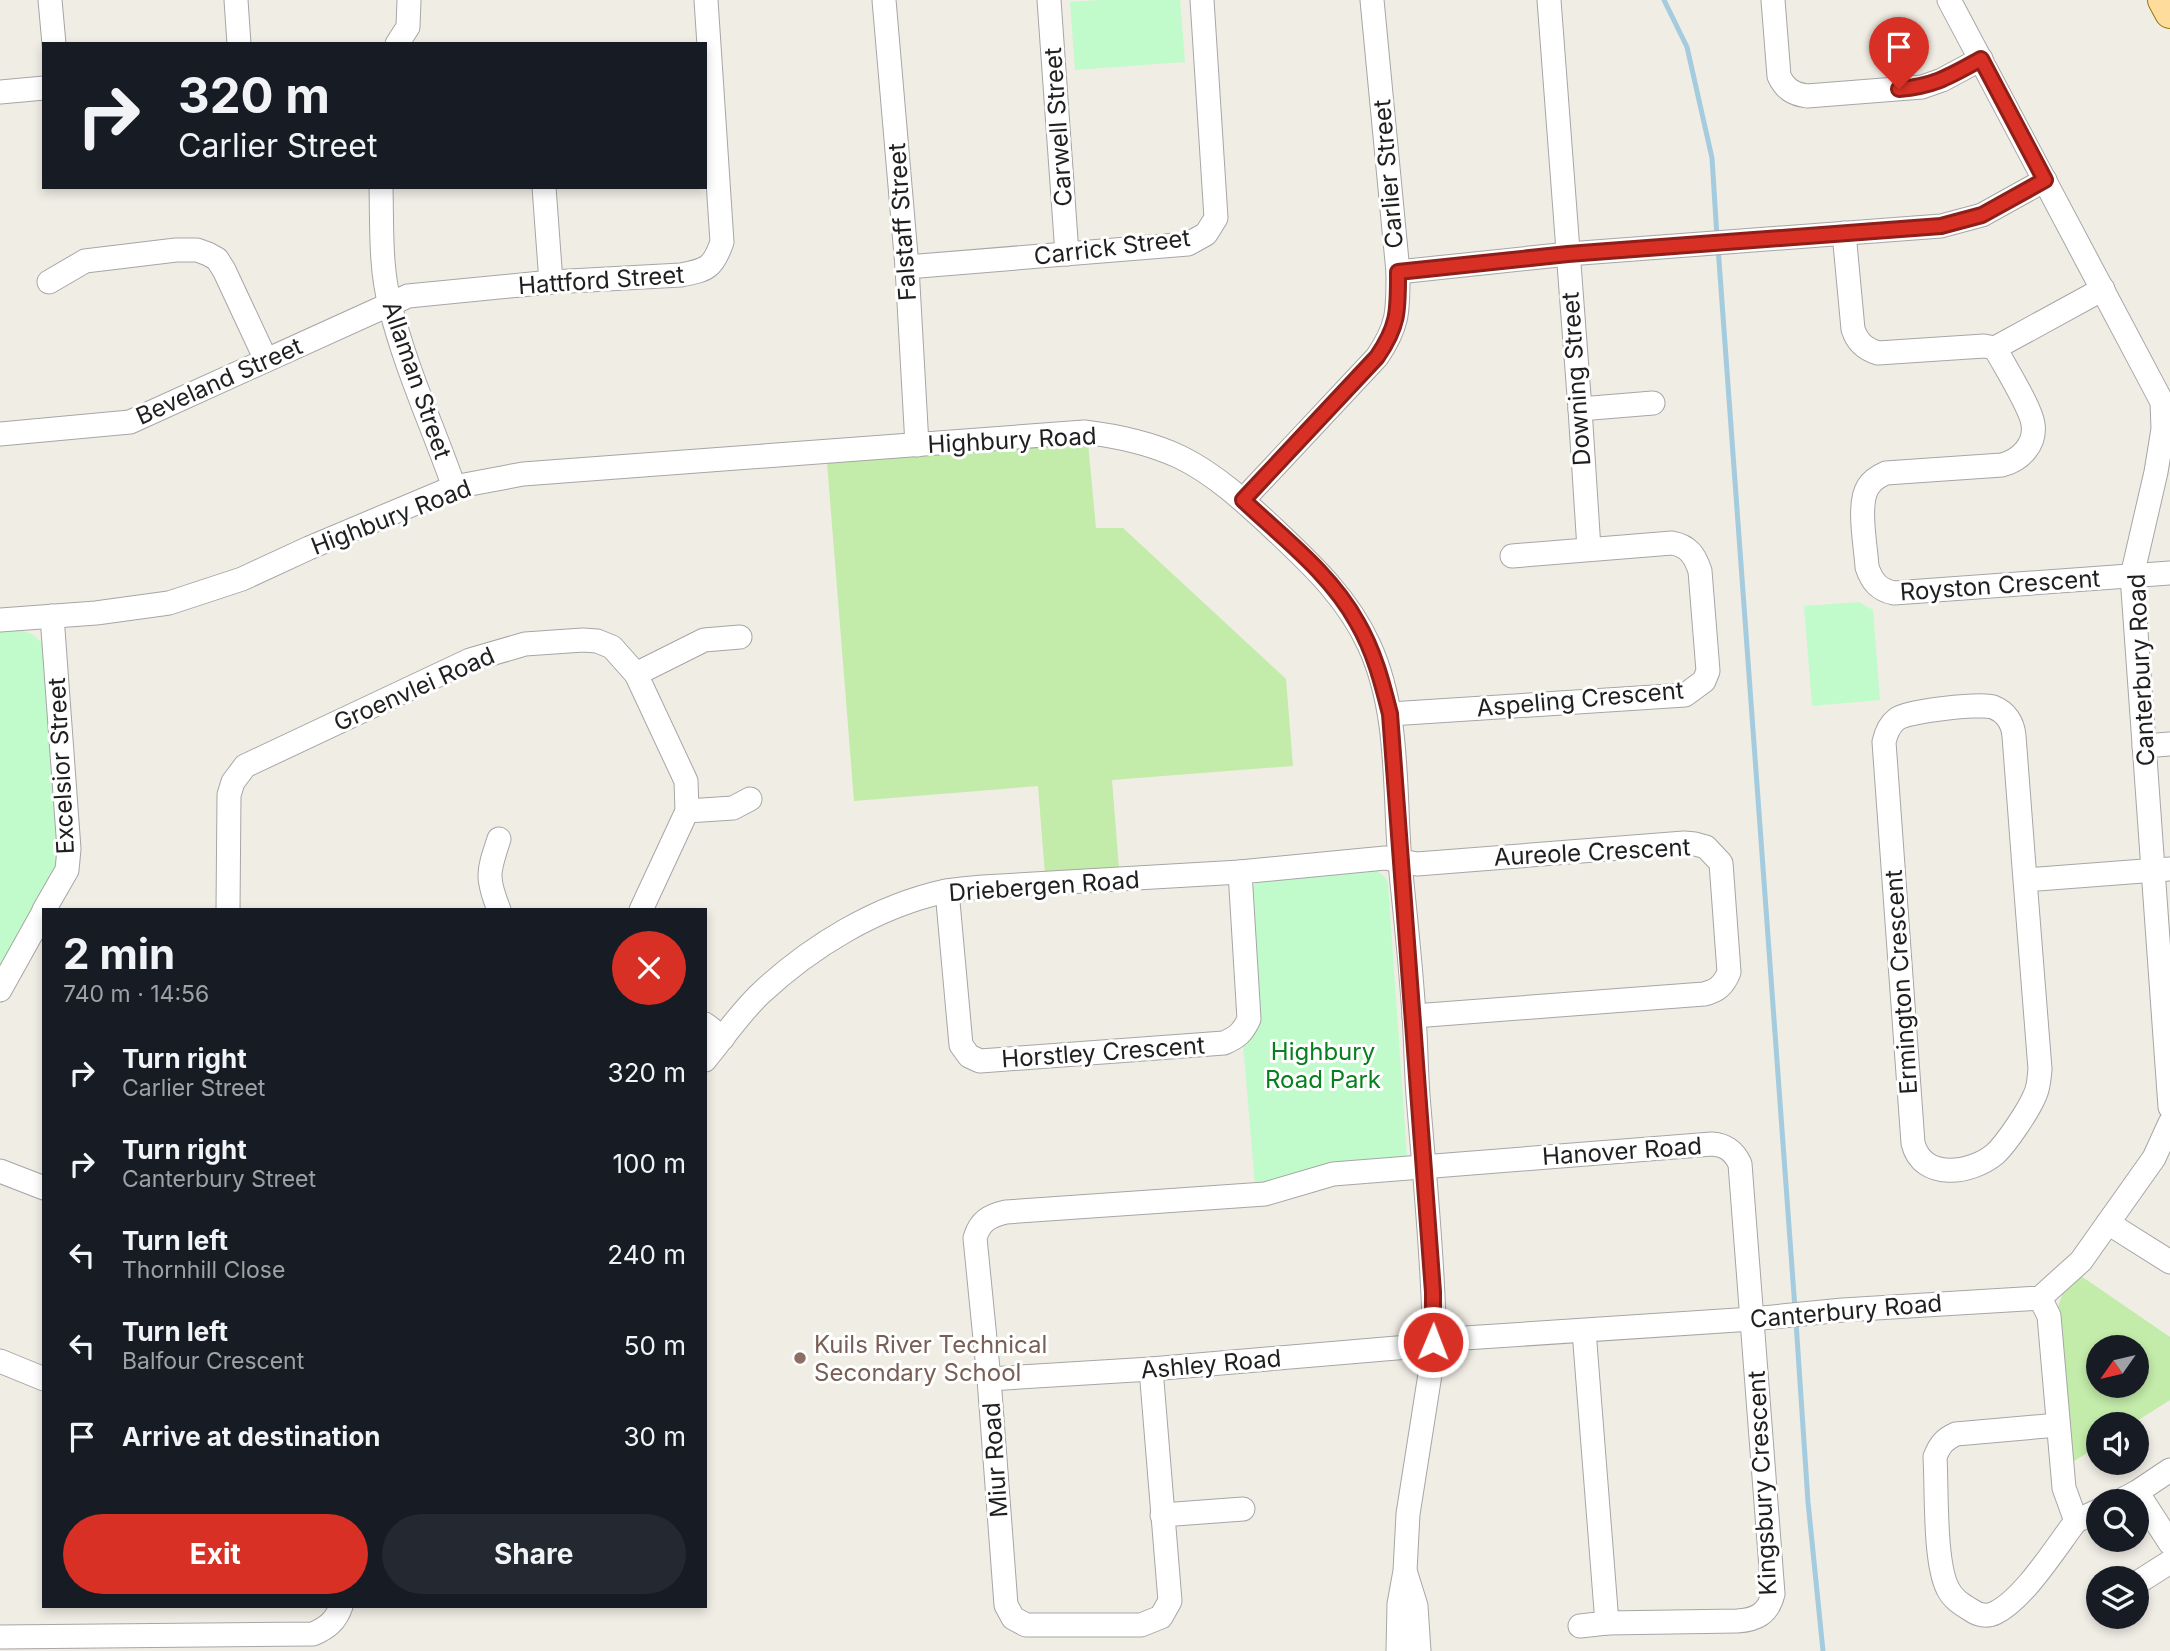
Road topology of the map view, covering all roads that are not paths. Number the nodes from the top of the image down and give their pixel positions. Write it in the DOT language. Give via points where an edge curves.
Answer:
graph roads {
  1 [pos="50,0"];
  2 [pos="236,0"];
  3 [pos="409,0"];
  4 [pos="706,0"];
  5 [pos="884,0"];
  6 [pos="1049,0"];
  7 [pos="1202,0"];
  8 [pos="1372,0"];
  9 [pos="1549,0"];
  10 [pos="1773,0"];
  11 [pos="1949,0"];
  12 [pos="2163,0"];
  13 [pos="2170,13"];
  14 [pos="54,42"];
  15 [pos="239,42"];
  16 [pos="398,42"];
  17 [pos="1981,59"];
  18 [pos="42,88"];
  19 [pos="0,92"];
  20 [pos="2045,180"];
  21 [pos="381,189"];
  22 [pos="544,189"];
  23 [pos="1844,233"];
  24 [pos="1067,254"];
  25 [pos="1568,254"];
  26 [pos="906,267"];
  27 [pos="1398,272"];
  28 [pos="49,282"];
  29 [pos="551,282"];
  30 [pos="2103,289"];
  31 [pos="389,304"];
  32 [pos="1995,348"];
  33 [pos="266,360"];
  34 [pos="1653,403"];
  35 [pos="1580,410"];
  36 [pos="0,434"];
  37 [pos="917,445"];
  38 [pos="454,487"];
  39 [pos="1243,500"];
  40 [pos="1589,549"];
  41 [pos="1512,556"];
  42 [pos="2170,573"];
  43 [pos="2132,576"];
  44 [pos="52,616"];
  45 [pos="0,620"];
  46 [pos="740,637"];
  47 [pos="636,674"];
  48 [pos="1390,714"];
  49 [pos="2170,744"];
  50 [pos="2144,746"];
  51 [pos="750,799"];
  52 [pos="687,811"];
  53 [pos="499,839"];
  54 [pos="1400,861"];
  55 [pos="2161,869"];
  56 [pos="1240,872"];
  57 [pos="2025,880"];
  58 [pos="947,891"];
  59 [pos="46,908"];
  60 [pos="228,908"];
  61 [pos="498,908"];
  62 [pos="642,908"];
  63 [pos="42,915"];
  64 [pos="0,990"];
  65 [pos="2167,992"];
  66 [pos="1414,1016"];
  67 [pos="714,1031"];
  68 [pos="707,1054"];
  69 [pos="2170,1107"];
  70 [pos="2170,1123"];
  71 [pos="1424,1166"];
  72 [pos="0,1171"];
  73 [pos="42,1187"];
  74 [pos="2108,1223"];
  75 [pos="2170,1262"];
  76 [pos="2040,1298"];
  77 [pos="1763,1318"];
  78 [pos="1584,1331"];
  79 [pos="1433,1342"];
  80 [pos="0,1361"];
  81 [pos="1151,1369"];
  82 [pos="42,1378"];
  83 [pos="989,1379"];
  84 [pos="2058,1425"];
  85 [pos="2170,1470"];
  86 [pos="2140,1489"];
  87 [pos="1243,1509"];
  88 [pos="1162,1515"];
  89 [pos="2086,1516"];
  90 [pos="2076,1521"];
  91 [pos="2149,1521"];
  92 [pos="2170,1543"];
  93 [pos="2170,1562"];
  94 [pos="1405,1571"];
  95 [pos="2149,1575"];
  96 [pos="340,1608"];
  97 [pos="1607,1623"];
  98 [pos="1580,1626"];
  99 [pos="0,1636"];
  100 [pos="1398,1651"];
  101 [pos="1419,1651"];
  1 -- 14 [label="street"];
  2 -- 15 [label="street"];
  3 -- 16 [label="street" via="408,27"];
  4 -- 29 [label="street, Hattford Street" via="722,242 717,257 710,267 681,275"];
  5 -- 26 [label="street, Falstaff Street"];
  6 -- 24 [label="street, Carwell Street"];
  7 -- 24 [label="street, Carrick Street" via="1216,218 1212,226 1188,244"];
  8 -- 27 [label="street, Carlier Street"];
  9 -- 25 [label="street, Downing Street"];
  10 -- 17 [label="street" via="1777,71 1785,87 1798,95 1922,87"];
  11 -- 17 [label="street, Canterbury Road"];
  12 -- 13 [label="main road"];
  17 -- 20 [label="street, Canterbury Road"];
  18 -- 19 [label="street"];
  20 -- 23 [label="street" via="1968,220"];
  20 -- 30 [label="street, Canterbury Road"];
  21 -- 31 [label="street, Allaman Street"];
  22 -- 29 [label="street"];
  23 -- 25 [label="street"];
  23 -- 32 [label="street" via="1853,329 1863,346 1878,353"];
  24 -- 26 [label="street, Carrick Street"];
  25 -- 27 [label="street"];
  25 -- 35 [label="street, Downing Street"];
  26 -- 37 [label="street, Falstaff Street"];
  27 -- 39 [label="street, Carlier Street" via="1398,314 1377,357"];
  28 -- 33 [label="street" via="85,261 197,250 217,260 224,270"];
  29 -- 31 [label="street, Hattford Street" via="408,296"];
  30 -- 32 [label="street"];
  30 -- 43 [label="street, Canterbury Road" via="2162,402 2156,472"];
  31 -- 33 [label="street, Beveland Street"];
  31 -- 38 [label="street, Allaman Street"];
  32 -- 43 [label="street, Royston Crescent" via="2033,419 2029,445 2018,459 2003,465 1878,477 1862,500 1870,577 1882,591 1894,593"];
  33 -- 36 [label="street, Beveland Street" via="130,422"];
  34 -- 35 [label="street"];
  35 -- 40 [label="street, Downing Street"];
  37 -- 38 [label="street, Highbury Road" via="523,474"];
  37 -- 39 [label="street, Highbury Road" via="1084,432 1118,436 1183,458"];
  38 -- 44 [label="street, Highbury Road" via="194,596 133,609"];
  39 -- 48 [label="street, Highbury Road" via="1342,598 1369,645"];
  40 -- 41 [label="street, Aspeling Crescent"];
  40 -- 48 [label="street, Aspeling Crescent" via="1672,544 1687,548 1696,557 1708,671 1698,688 1678,696"];
  42 -- 43 [label="street"];
  43 -- 50 [label="street, Canterbury Road"];
  44 -- 45 [label="street, Highbury Road"];
  44 -- 59 [label="street, Excelsior Street" via="69,849 67,870"];
  46 -- 47 [label="street" via="704,640"];
  47 -- 52 [label="street, Groenvlei Road" via="687,781"];
  47 -- 60 [label="street, Groenvlei Road" via="612,647 597,641 495,651 245,766 229,795"];
  48 -- 54 [label="street, Highbury Road"];
  49 -- 50 [label="street"];
  50 -- 55 [label="street, Canterbury Road"];
  51 -- 52 [label="street" via="733,808"];
  52 -- 62 [label="street, Groenvlei Road"];
  53 -- 61 [label="street" via="489,881"];
  54 -- 56 [label="street, Driebergen Road" via="1385,858"];
  54 -- 66 [label="street, Highbury Road"];
  54 -- 66 [label="street, Aureole Crescent" via="1417,864 1695,844 1706,847 1721,863 1729,972 1716,990"];
  55 -- 57 [label="street"];
  55 -- 65 [label="street, Canterbury Road"];
  56 -- 58 [label="street, Driebergen Road"];
  56 -- 58 [label="street, Horstley Crescent" via="1249,1019 1237,1037 1224,1042 980,1061 961,1045"];
  57 -- 57 [label="street, Ermington Crescent" via="2014,728 2006,715 1987,706 1899,717 1884,742 1913,1143 1931,1168 1969,1167 1988,1159 2003,1146 2036,1093 2040,1069"];
  58 -- 67 [label="street, Driebergen Road" via="864,921 797,962"];
  63 -- 64 [label="street, Excelsior Street"];
  65 -- 69 [label="street, Canterbury Road"];
  66 -- 71 [label="street, Highbury Road"];
  67 -- 68 [label="street, Driebergen Road"];
  70 -- 74 [label="street" via="2154,1158"];
  71 -- 77 [label="street, Hanover Road" via="1712,1144 1726,1147 1740,1164"];
  71 -- 79 [label="street, Highbury Road"];
  71 -- 83 [label="street, Miur Road" via="1333,1174 1265,1194 990,1216 978,1227 975,1238"];
  72 -- 73 [label="street"];
  74 -- 75 [label="street"];
  74 -- 76 [label="street" via="2081,1261"];
  76 -- 77 [label="street, Canterbury Road"];
  76 -- 84 [label="street" via="2049,1316"];
  77 -- 78 [label="street, Canterbury Road"];
  77 -- 97 [label="street, Kingsbury Crescent" via="1771,1602 1762,1615 1747,1621"];
  78 -- 79 [label="street, Canterbury Road"];
  78 -- 97 [label="street"];
  79 -- 81 [label="street, Ashley Road"];
  79 -- 94 [label="street, Highbury Road" via="1408,1514"];
  80 -- 82 [label="street"];
  81 -- 83 [label="street, Ashley Road"];
  81 -- 88 [label="street, Miur Road"];
  83 -- 88 [label="street, Miur Road" via="1006,1605 1013,1618 1026,1625 1141,1625 1161,1617 1170,1601"];
  84 -- 90 [label="street" via="2064,1488"];
  84 -- 90 [label="street" via="1956,1434 1939,1446 1935,1457 1940,1563 1946,1587 1978,1615 1997,1612 2031,1580"];
  85 -- 86 [label="street"];
  87 -- 88 [label="street"];
  89 -- 90 [label="street"];
  91 -- 92 [label="street"];
  93 -- 95 [label="street"];
  94 -- 100 [label="street, Highbury Road"];
  94 -- 101 [label="street, Highbury Road" via="1416,1606"];
  96 -- 99 [label="street" via="331,1624 313,1634"];
  97 -- 98 [label="street, Kingsbury Crescent"];
}
